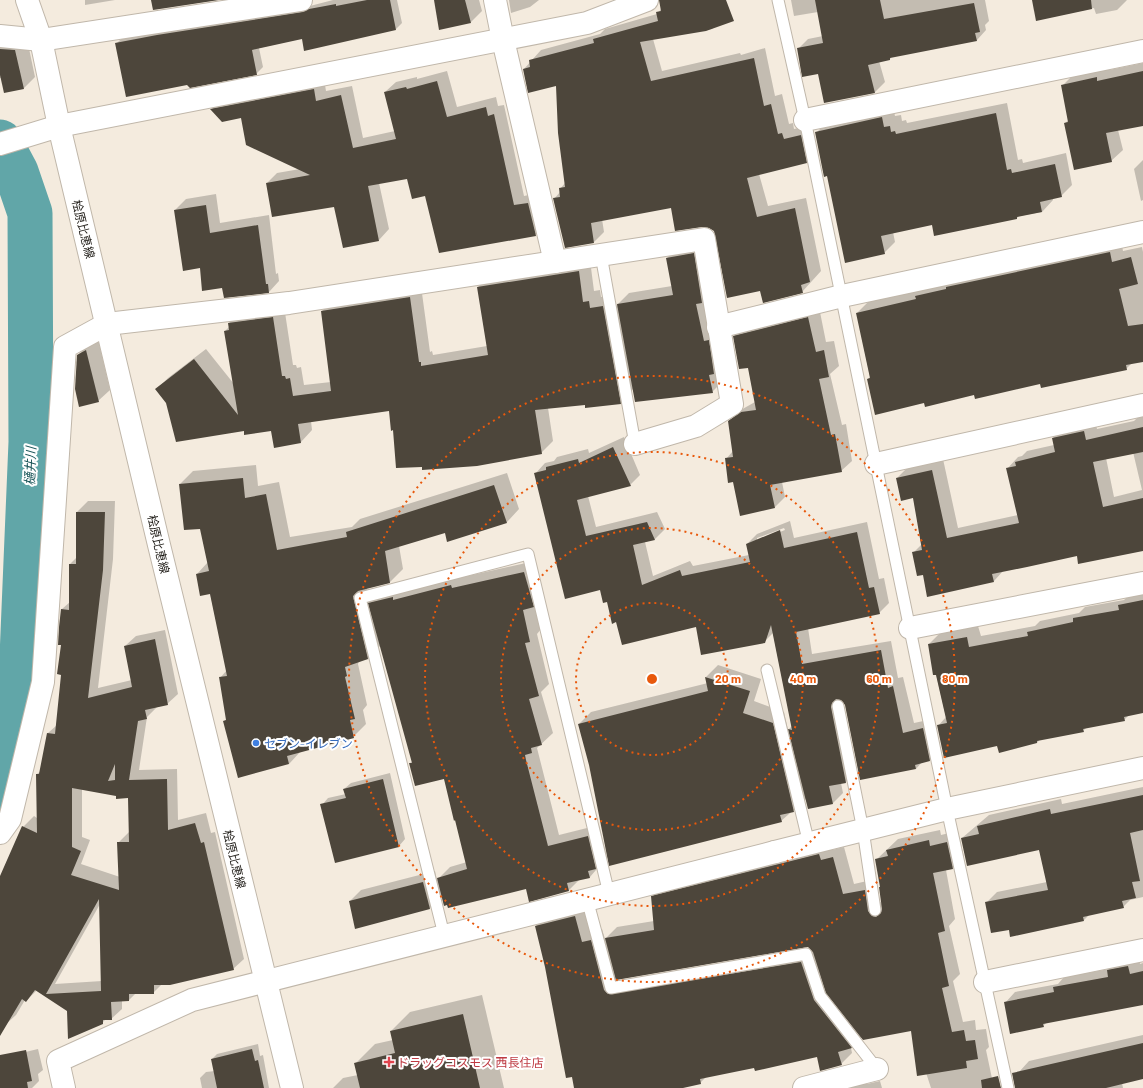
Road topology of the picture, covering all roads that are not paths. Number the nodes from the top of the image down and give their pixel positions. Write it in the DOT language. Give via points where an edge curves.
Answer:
graph roads {
  1 [pos="27,0"];
  2 [pos="301,0"];
  3 [pos="495,0"];
  4 [pos="647,0"];
  5 [pos="778,0"];
  6 [pos="0,36"];
  7 [pos="41,40"];
  8 [pos="503,40"];
  9 [pos="1143,51"];
  10 [pos="805,120"];
  11 [pos="59,126"];
  12 [pos="0,144"];
  13 [pos="1143,232"];
  14 [pos="601,255"];
  15 [pos="555,262"];
  16 [pos="842,296"];
  17 [pos="107,324"];
  18 [pos="718,327"];
  19 [pos="1143,405"];
  20 [pos="635,444"];
  21 [pos="876,464"];
  22 [pos="1143,583"];
  23 [pos="910,628"];
  24 [pos="768,670"];
  25 [pos="838,706"];
  26 [pos="1143,768"];
  27 [pos="947,809"];
  28 [pos="863,830"];
  29 [pos="0,833"];
  30 [pos="809,844"];
  31 [pos="610,894"];
  32 [pos="587,900"];
  33 [pos="875,910"];
  34 [pos="444,935"];
  35 [pos="1143,950"];
  36 [pos="264,980"];
  37 [pos="985,982"];
  38 [pos="877,1069"];
  39 [pos="64,1088"];
  40 [pos="292,1088"];
  41 [pos="804,1088"];
  42 [pos="1008,1088"];
  1 -- 7 [label="street, 桧原比恵線"];
  2 -- 7 [label="street"];
  3 -- 8 [label="street"];
  4 -- 8 [label="street" via="587,22"];
  5 -- 10 [label="lane"];
  6 -- 7 [label="street"];
  7 -- 11 [label="street, 桧原比恵線"];
  8 -- 11 [label="street"];
  8 -- 15 [label="street"];
  9 -- 10 [label="street"];
  10 -- 16 [label="lane"];
  11 -- 12 [label="street"];
  11 -- 17 [label="street, 桧原比恵線"];
  13 -- 16 [label="street"];
  14 -- 15 [label="street"];
  14 -- 18 [label="street" via="704,239"];
  14 -- 20 [label="lane"];
  15 -- 17 [label="street" via="289,303"];
  16 -- 18 [label="street"];
  16 -- 21 [label="lane"];
  17 -- 29 [label="street" via="66,347 43,682 10,819"];
  17 -- 36 [label="street, 桧原比恵線"];
  18 -- 20 [label="street" via="732,404 696,426"];
  19 -- 21 [label="street"];
  21 -- 23 [label="lane"];
  22 -- 23 [label="street"];
  23 -- 27 [label="lane"];
  24 -- 30 [label="lane"];
  25 -- 28 [label="lane"];
  26 -- 27 [label="street"];
  27 -- 28 [label="street"];
  27 -- 37 [label="lane"];
  28 -- 30 [label="street"];
  28 -- 33 [label="lane"];
  30 -- 31 [label="street"];
  31 -- 32 [label="street"];
  31 -- 34 [label="lane" via="528,554 360,598"];
  32 -- 34 [label="street"];
  32 -- 38 [label="lane" via="611,988 806,954 820,996"];
  34 -- 36 [label="street"];
  35 -- 37 [label="street"];
  36 -- 39 [label="street" via="192,1000 58,1061"];
  36 -- 40 [label="street, 桧原比恵線"];
  37 -- 42 [label="lane"];
  38 -- 41 [label="street"];
}
